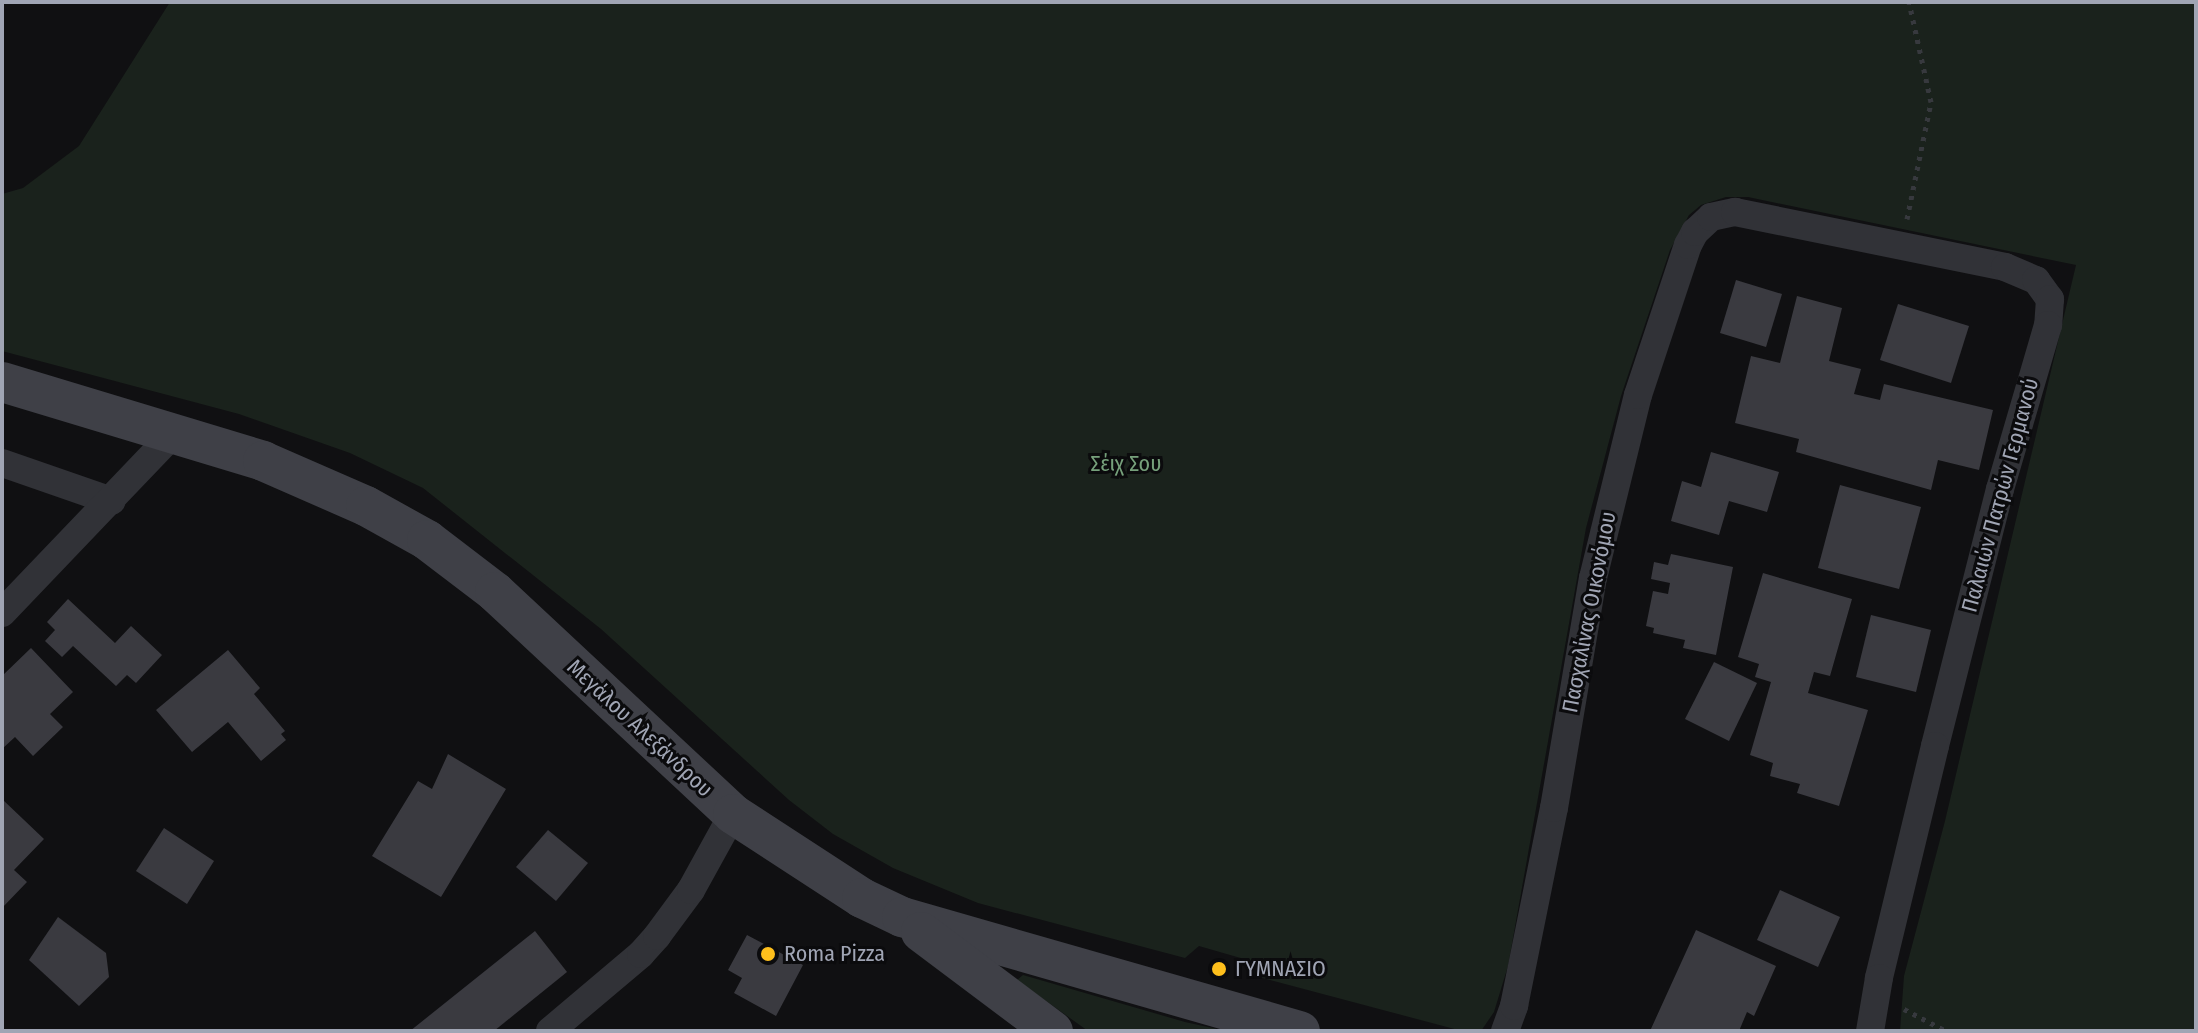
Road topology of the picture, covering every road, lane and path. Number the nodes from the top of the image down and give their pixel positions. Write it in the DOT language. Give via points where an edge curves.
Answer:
graph roads {
  1 [pos="1909,2"];
  2 [pos="1721,213"];
  3 [pos="1900,248"];
  4 [pos="2,382"];
  5 [pos="173,434"];
  6 [pos="2,463"];
  7 [pos="112,501"];
  8 [pos="2,613"];
  9 [pos="733,814"];
  10 [pos="902,917"];
  11 [pos="1875,994"];
  12 [pos="1285,1029"];
  13 [pos="550,1031"];
  14 [pos="1053,1031"];
  15 [pos="1505,1031"];
  16 [pos="1870,1031"];
  17 [pos="1946,1031"];
  1 -- 3 [label="path" via="1931,102"];
  2 -- 3 [label="street, Παλαιών Πατρών Γερμανού" via="1754,214"];
  2 -- 15 [label="street, Πασχαλίνας Οικονόμου" via="1695,232 1680,262 1617,469 1554,808"];
  3 -- 11 [label="street, Παλαιών Πατρών Γερμανού" via="2020,272 2049,293 2051,310 2000,489"];
  4 -- 5 [label="main road, Μεγάλου Αλεξάνδρου"];
  5 -- 7 [label="street"];
  5 -- 9 [label="main road, Μεγάλου Αλεξάνδρου" via="263,461 366,506 427,540 495,592"];
  6 -- 7 [label="street"];
  7 -- 8 [label="street"];
  9 -- 10 [label="main road, Μεγάλου Αλεξάνδρου" via="862,898"];
  9 -- 13 [label="street" via="691,890 657,936"];
  10 -- 12 [label="main road, Μεγάλου Αλεξάνδρου"];
  10 -- 14 [label="main road"];
  11 -- 16 [label="street, Παλαιών Πατρών Γερμανού"];
  11 -- 17 [label="path"];
}
